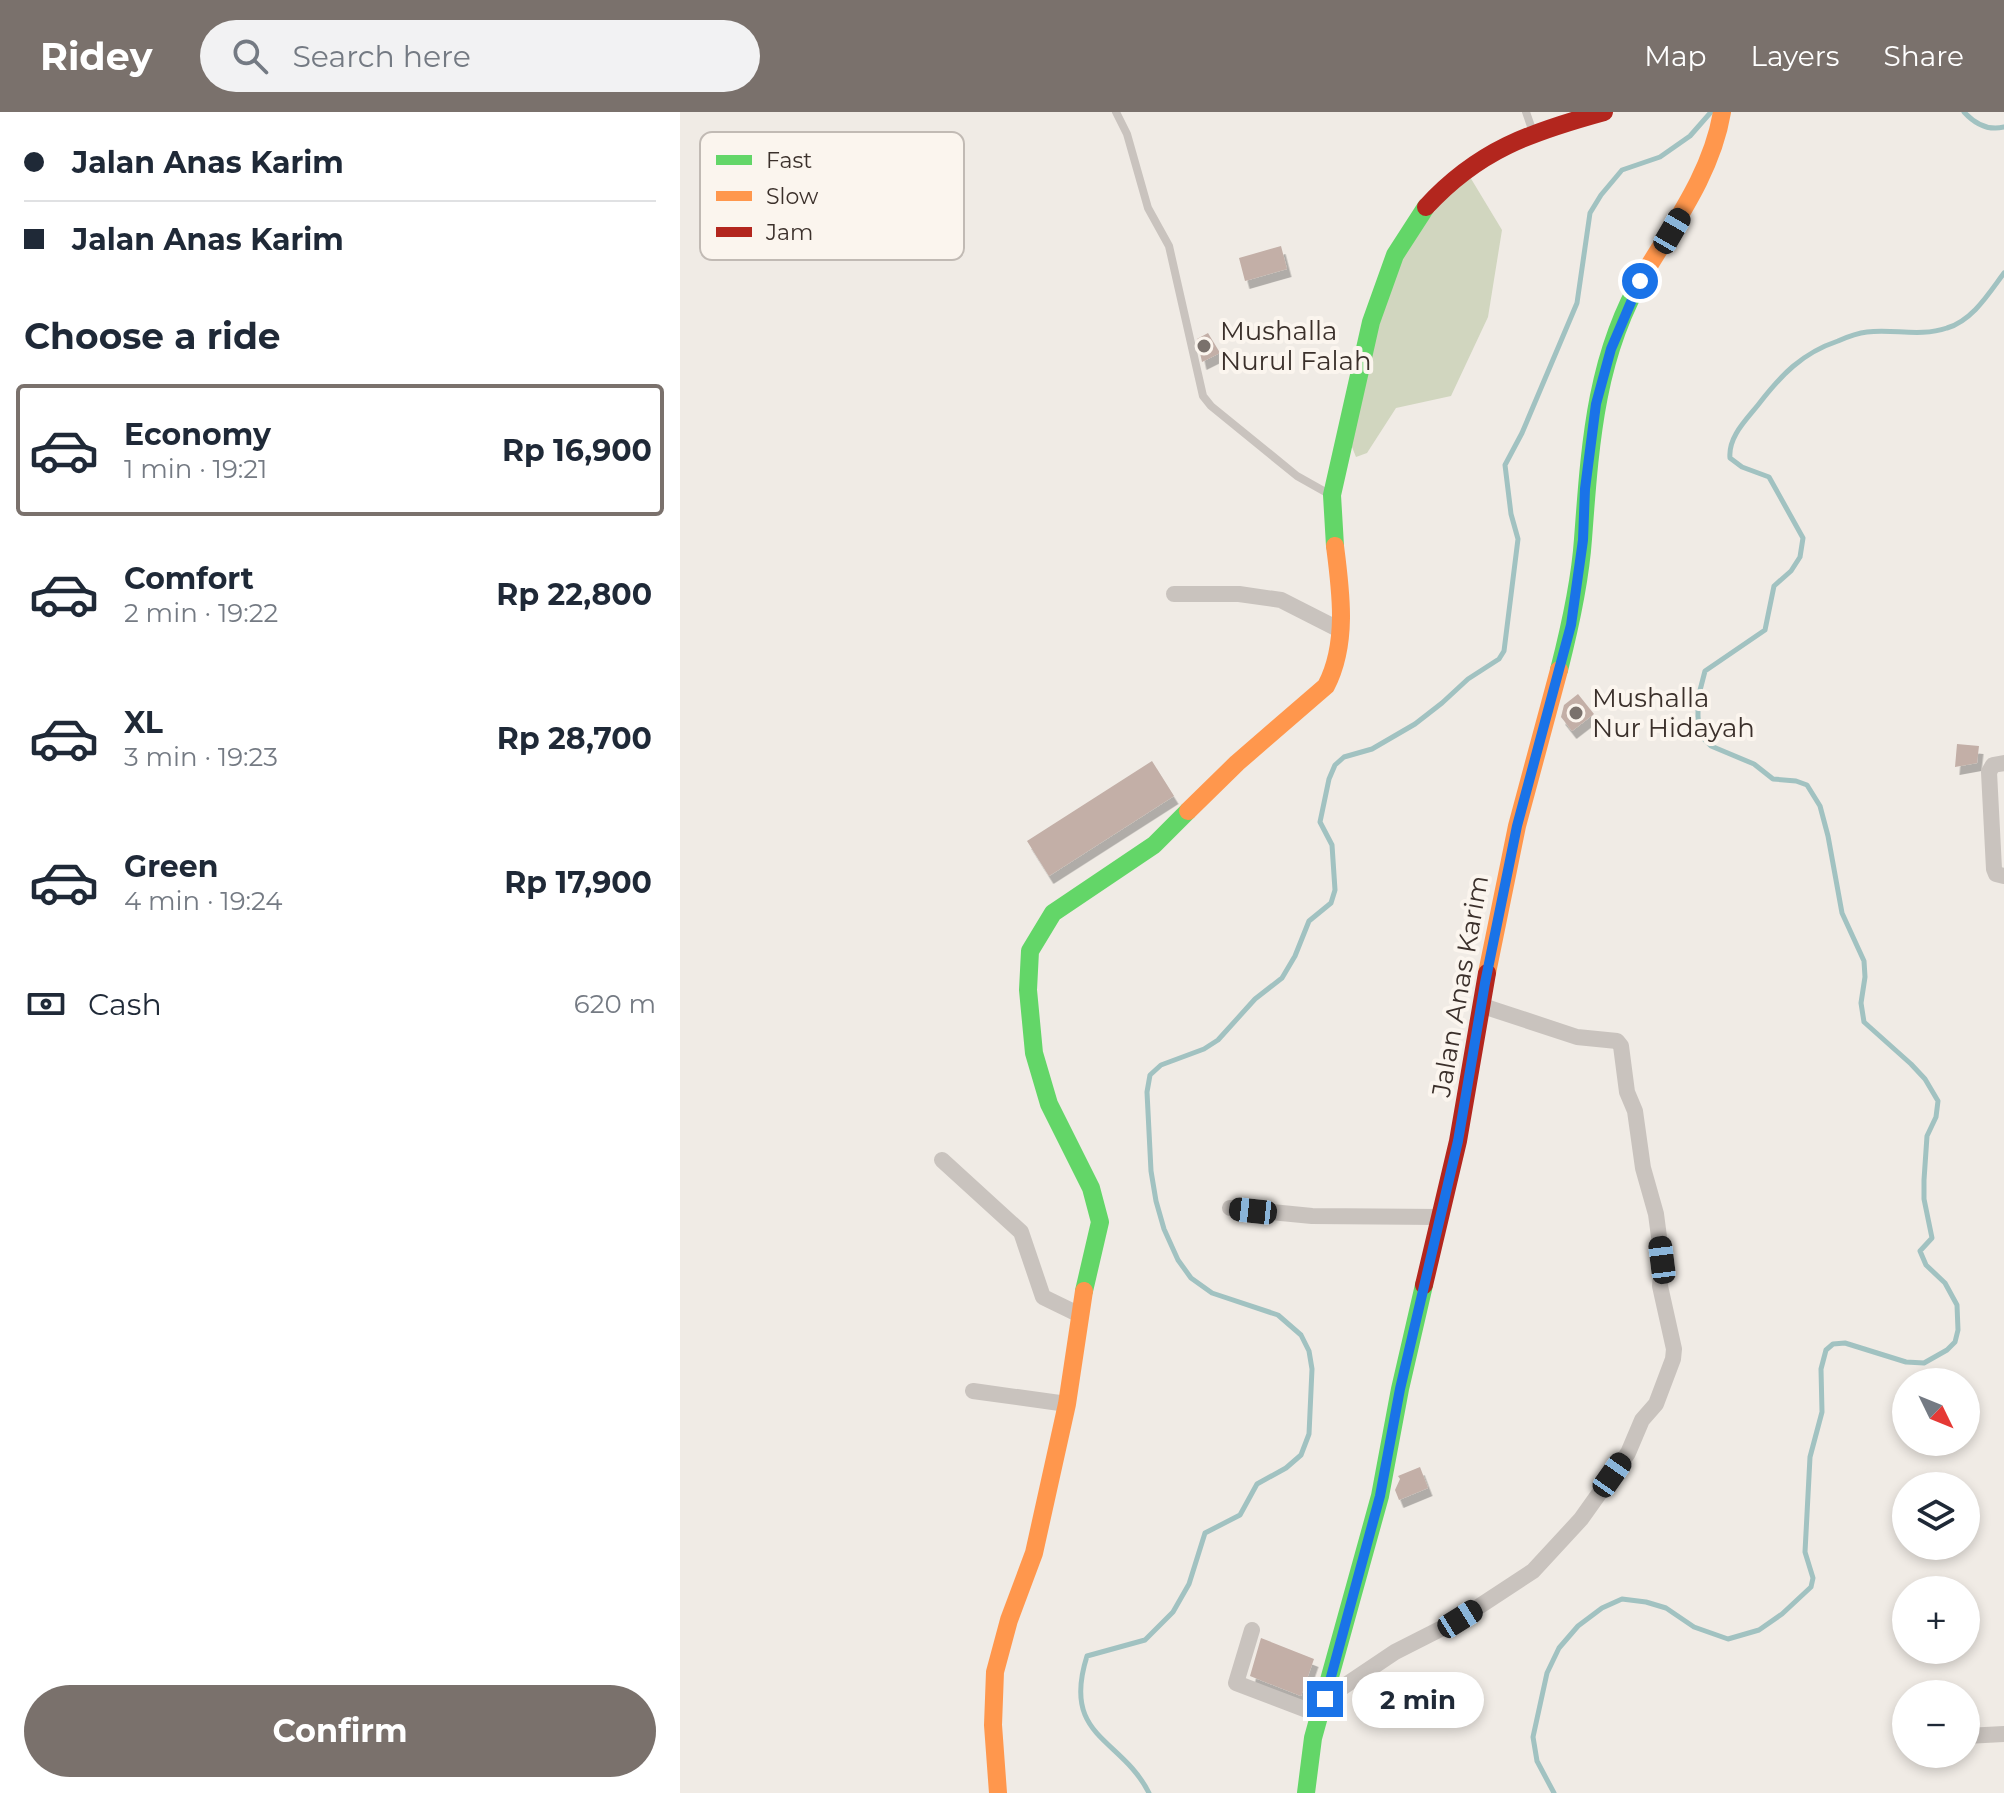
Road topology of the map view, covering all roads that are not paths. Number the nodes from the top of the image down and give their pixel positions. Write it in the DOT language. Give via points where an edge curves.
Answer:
graph roads {
  1 [pos="1116,112"];
  2 [pos="1526,112"];
  3 [pos="1604,112"];
  4 [pos="1722,112"];
  5 [pos="1534,133"];
  6 [pos="1332,495"];
  7 [pos="1174,594"];
  8 [pos="1340,630"];
  9 [pos="2004,763"];
  10 [pos="2004,876"];
  11 [pos="1483,1006"];
  12 [pos="942,1160"];
  13 [pos="1230,1208"];
  14 [pos="1440,1217"];
  15 [pos="1080,1315"];
  16 [pos="973,1391"];
  17 [pos="1067,1404"];
  18 [pos="1252,1630"];
  19 [pos="1323,1707"];
  20 [pos="2004,1734"];
  21 [pos="1980,1735"];
  22 [pos="998,1793"];
  23 [pos="1306,1793"];
  1 -- 6 [label="lane" via="1148,208 1169,246 1203,396 1297,476"];
  2 -- 5 [label="lane"];
  3 -- 5 [label="street"];
  4 -- 11 [label="street, Jalan Anas Karim" via="1717,141 1698,184 1640,281 1611,349 1596,404 1571,625 1517,826"];
  5 -- 6 [label="street" via="1499,148 1447,184 1420,213 1395,255 1371,322"];
  6 -- 8 [label="street"];
  7 -- 8 [label="street" via="1281,600"];
  8 -- 15 [label="street" via="1335,669 1326,686 1154,845 1053,913 1030,951 1034,1053 1049,1104 1091,1188 1100,1222"];
  9 -- 10 [label="street" via="1989,772 1994,869"];
  11 -- 14 [label="street, Jalan Anas Karim"];
  11 -- 19 [label="street" via="1621,1046 1656,1214 1660,1286 1674,1354 1656,1404 1639,1425 1628,1453 1581,1519 1533,1571 1460,1619 1395,1652"];
  12 -- 15 [label="street" via="1021,1232 1043,1297"];
  13 -- 14 [label="street" via="1301,1216"];
  14 -- 19 [label="street, Jalan Anas Karim" via="1380,1496"];
  15 -- 17 [label="street"];
  16 -- 17 [label="street"];
  17 -- 22 [label="street" via="1034,1553 995,1672"];
  18 -- 19 [label="street" via="1236,1683"];
  19 -- 23 [label="street, Jalan Anas Karim"];
  20 -- 21 [label="street"];
}
